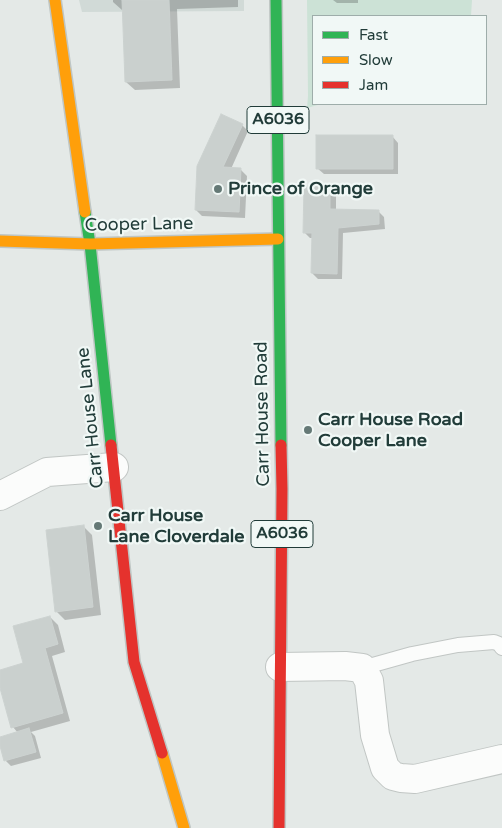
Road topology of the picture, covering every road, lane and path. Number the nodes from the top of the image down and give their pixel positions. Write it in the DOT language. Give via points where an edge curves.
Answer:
graph roads {
  1 [pos="55,0"];
  2 [pos="276,0"];
  3 [pos="278,239"];
  4 [pos="0,241"];
  5 [pos="90,244"];
  6 [pos="114,467"];
  7 [pos="0,496"];
  8 [pos="502,648"];
  9 [pos="280,667"];
  10 [pos="362,668"];
  11 [pos="502,758"];
  12 [pos="184,828"];
  13 [pos="279,828"];
  1 -- 5 [label="main road, Carr House Lane"];
  2 -- 3 [label="main road, Carr House Road / A6036"];
  3 -- 5 [label="main road, Cooper Lane"];
  3 -- 9 [label="main road, Carr House Road / A6036" via="282,489"];
  4 -- 5 [label="main road, Cooper Lane"];
  5 -- 6 [label="main road, Carr House Lane"];
  6 -- 7 [label="street" via="47,472"];
  6 -- 12 [label="main road, Carr House Lane" via="134,662"];
  8 -- 10 [label="lane" via="489,642 458,646"];
  9 -- 10 [label="street"];
  9 -- 13 [label="main road, Carr House Road / A6036"];
  10 -- 11 [label="street" via="369,681 375,735 385,768 393,776 415,778"];
}
